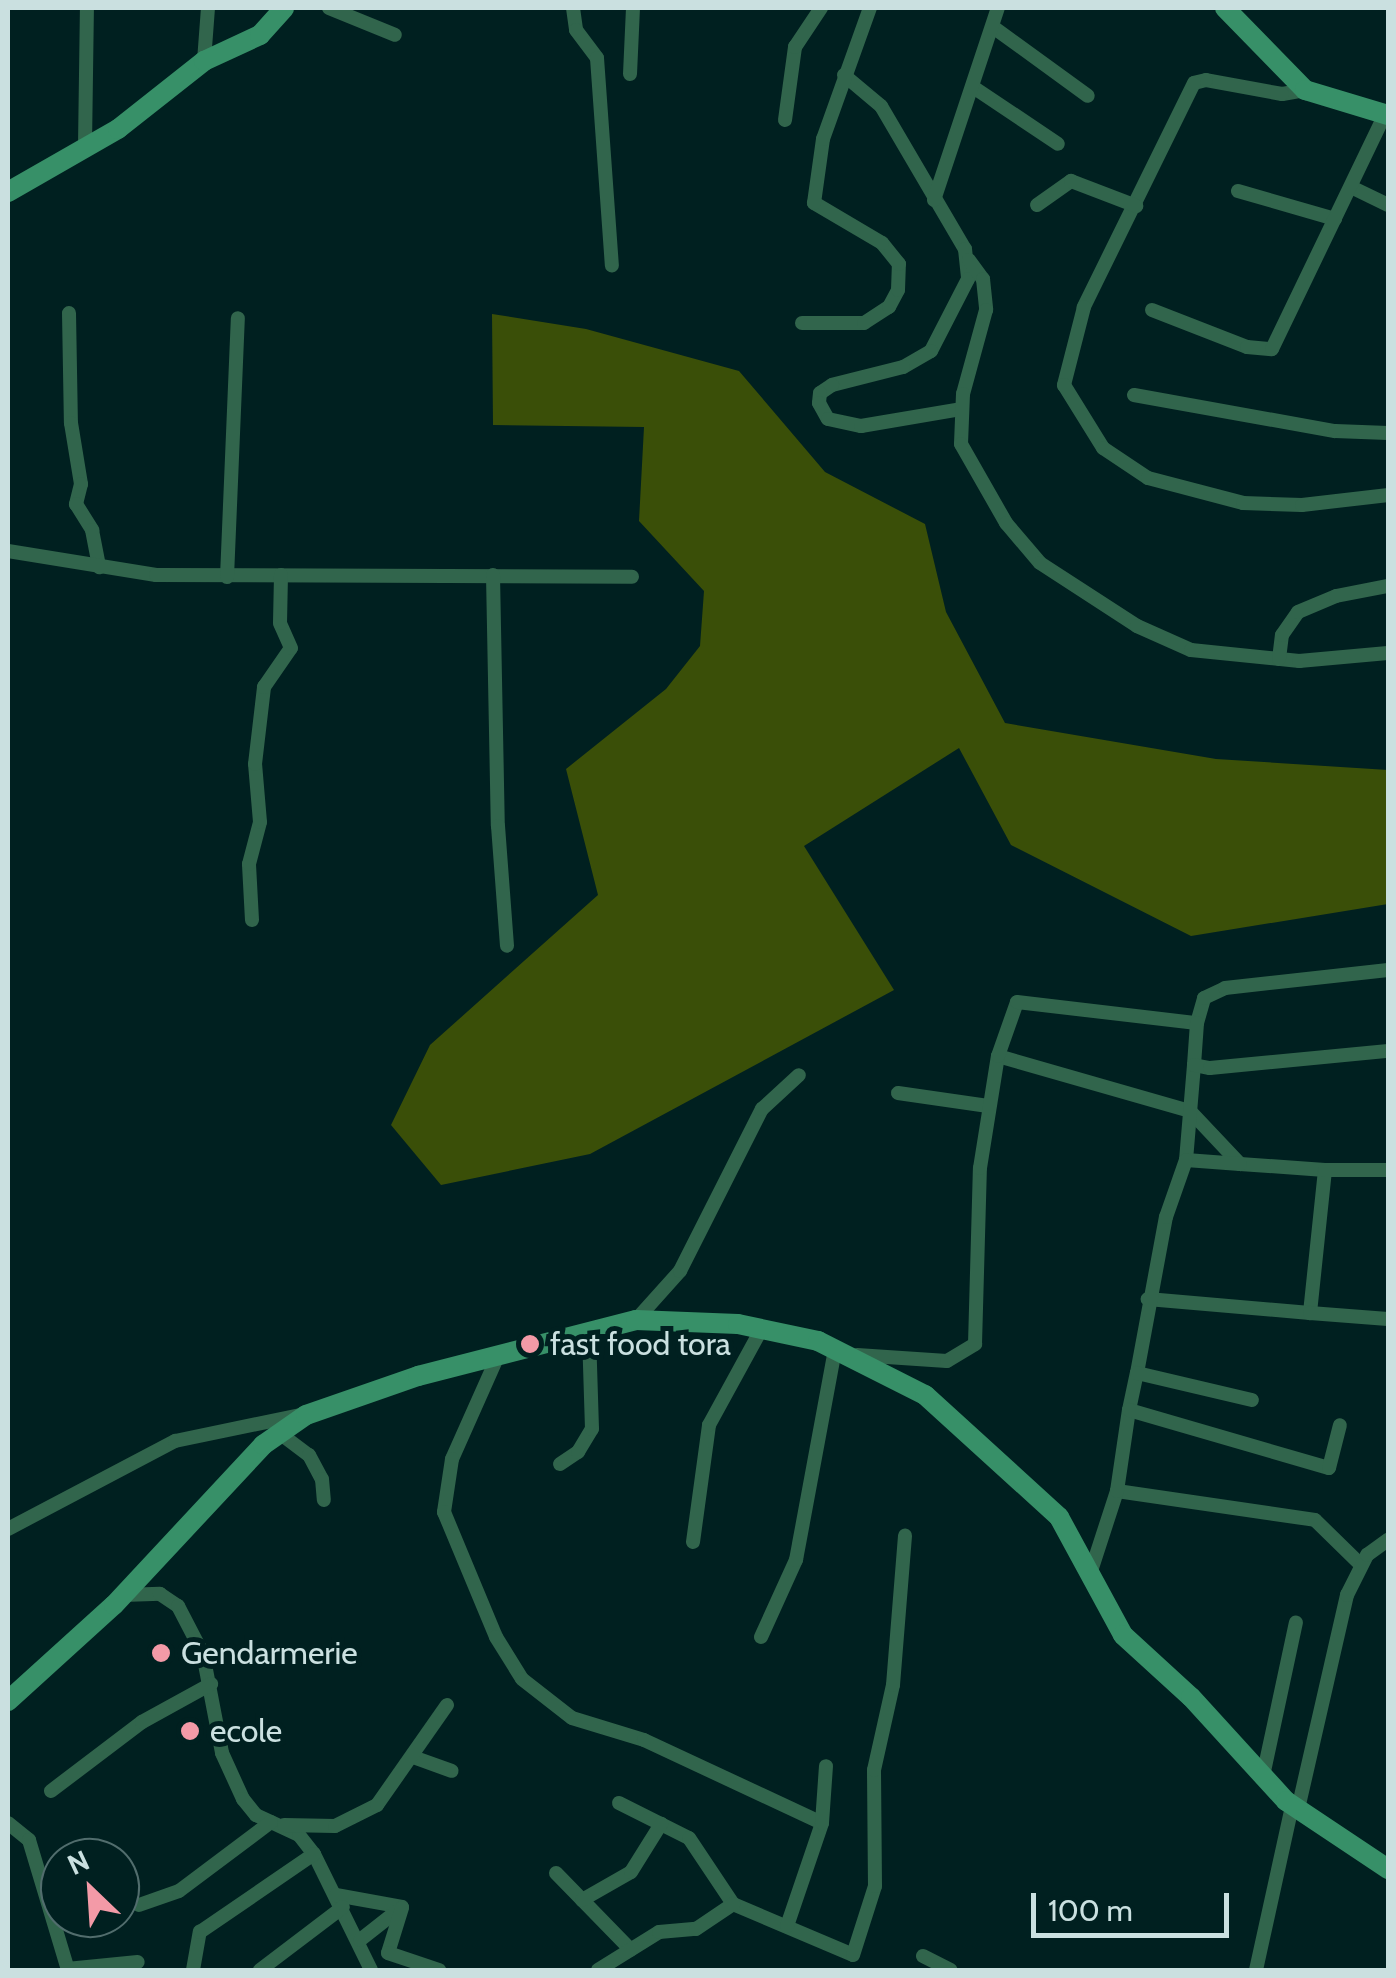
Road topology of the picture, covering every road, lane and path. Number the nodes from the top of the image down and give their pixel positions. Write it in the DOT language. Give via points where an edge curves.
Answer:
graph roads {
  1 [pos="87,8"];
  2 [pos="208,8"];
  3 [pos="284,8"];
  4 [pos="329,8"];
  5 [pos="573,8"];
  6 [pos="633,8"];
  7 [pos="820,8"];
  8 [pos="869,8"];
  9 [pos="998,8"];
  10 [pos="1224,8"];
  11 [pos="993,26"];
  12 [pos="395,35"];
  13 [pos="204,61"];
  14 [pos="630,74"];
  15 [pos="844,75"];
  16 [pos="973,87"];
  17 [pos="1305,90"];
  18 [pos="1088,96"];
  19 [pos="1387,115"];
  20 [pos="785,120"];
  21 [pos="1058,144"];
  22 [pos="85,146"];
  23 [pos="1351,186"];
  24 [pos="1238,190"];
  25 [pos="8,192"];
  26 [pos="934,200"];
  27 [pos="1037,204"];
  28 [pos="1388,205"];
  29 [pos="1136,206"];
  30 [pos="1335,219"];
  31 [pos="968,260"];
  32 [pos="612,265"];
  33 [pos="1152,310"];
  34 [pos="69,313"];
  35 [pos="238,318"];
  36 [pos="802,323"];
  37 [pos="1134,396"];
  38 [pos="961,410"];
  39 [pos="1388,434"];
  40 [pos="1388,495"];
  41 [pos="8,550"];
  42 [pos="99,566"];
  43 [pos="281,574"];
  44 [pos="493,575"];
  45 [pos="227,577"];
  46 [pos="632,577"];
  47 [pos="1388,586"];
  48 [pos="1388,653"];
  49 [pos="1279,660"];
  50 [pos="252,920"];
  51 [pos="507,946"];
  52 [pos="1388,970"];
  53 [pos="1198,1022"];
  54 [pos="1388,1051"];
  55 [pos="998,1056"];
  56 [pos="1194,1065"];
  57 [pos="799,1074"];
  58 [pos="898,1093"];
  59 [pos="988,1106"];
  60 [pos="1190,1111"];
  61 [pos="1186,1160"];
  62 [pos="1240,1164"];
  63 [pos="1325,1170"];
  64 [pos="1388,1170"];
  65 [pos="1148,1300"];
  66 [pos="1310,1312"];
  67 [pos="636,1320"];
  68 [pos="1388,1320"];
  69 [pos="762,1328"];
  70 [pos="589,1331"];
  71 [pos="843,1351"];
  72 [pos="498,1358"];
  73 [pos="1137,1373"];
  74 [pos="1252,1400"];
  75 [pos="1129,1410"];
  76 [pos="306,1414"];
  77 [pos="1340,1425"];
  78 [pos="278,1432"];
  79 [pos="560,1464"];
  80 [pos="1117,1491"];
  81 [pos="324,1500"];
  82 [pos="8,1528"];
  83 [pos="905,1535"];
  84 [pos="1388,1540"];
  85 [pos="694,1542"];
  86 [pos="1360,1564"];
  87 [pos="1091,1571"];
  88 [pos="123,1595"];
  89 [pos="1296,1622"];
  90 [pos="761,1637"];
  91 [pos="211,1684"];
  92 [pos="8,1701"];
  93 [pos="447,1705"];
  94 [pos="412,1757"];
  95 [pos="826,1766"];
  96 [pos="452,1771"];
  97 [pos="1263,1776"];
  98 [pos="51,1791"];
  99 [pos="619,1803"];
  100 [pos="1295,1808"];
  101 [pos="8,1823"];
  102 [pos="275,1824"];
  103 [pos="661,1824"];
  104 [pos="822,1824"];
  105 [pos="314,1854"];
  106 [pos="1388,1869"];
  107 [pos="556,1873"];
  108 [pos="582,1900"];
  109 [pos="339,1901"];
  110 [pos="733,1904"];
  111 [pos="140,1905"];
  112 [pos="402,1907"];
  113 [pos="786,1926"];
  114 [pos="360,1940"];
  115 [pos="631,1950"];
  116 [pos="388,1953"];
  117 [pos="923,1956"];
  118 [pos="138,1962"];
  119 [pos="369,1964"];
  120 [pos="68,1970"];
  121 [pos="193,1970"];
  122 [pos="260,1970"];
  123 [pos="439,1970"];
  124 [pos="601,1970"];
  125 [pos="951,1970"];
  126 [pos="1256,1970"];
  1 -- 22 [label="street"];
  2 -- 13 [label="street"];
  3 -- 13 [label="street" via="260,35"];
  4 -- 12 [label="street"];
  5 -- 32 [label="street" via="576,30 598,58"];
  6 -- 14 [label="street"];
  7 -- 20 [label="street" via="795,47"];
  8 -- 15 [label="street"];
  9 -- 11 [label="street"];
  10 -- 17 [label="street"];
  11 -- 16 [label="street"];
  11 -- 18 [label="street"];
  13 -- 22 [label="street"];
  15 -- 26 [label="street" via="878,101"];
  15 -- 36 [label="street" via="823,140 814,203 882,243 899,264 898,290 889,307 864,323"];
  16 -- 21 [label="street"];
  16 -- 26 [label="street"];
  17 -- 19 [label="street"];
  17 -- 29 [label="street" via="1282,94 1194,83"];
  19 -- 23 [label="street"];
  22 -- 25 [label="street"];
  23 -- 28 [label="street"];
  23 -- 30 [label="street"];
  24 -- 30 [label="street"];
  26 -- 31 [label="street"];
  27 -- 29 [label="street" via="1071,181"];
  29 -- 40 [label="street" via="1084,307 1064,374 1075,412 1103,448 1148,478 1234,502 1302,506"];
  30 -- 33 [label="street" via="1272,348 1247,346"];
  31 -- 38 [label="street" via="983,279 986,310"];
  31 -- 38 [label="street" via="968,279 932,350 904,367 849,378 818,397 828,419 844,424"];
  34 -- 42 [label="street" via="71,424 81,484 76,504 92,530"];
  35 -- 45 [label="street"];
  37 -- 39 [label="street"];
  38 -- 49 [label="street" via="959,433 970,464 1040,563 1180,646"];
  41 -- 42 [label="street"];
  42 -- 45 [label="street"];
  43 -- 44 [label="street"];
  43 -- 45 [label="street"];
  43 -- 50 [label="street" via="280,622 291,648 264,687 255,764 260,822 249,864"];
  44 -- 46 [label="street"];
  44 -- 51 [label="street" via="495,768"];
  47 -- 49 [label="street" via="1298,612 1282,635"];
  48 -- 49 [label="street"];
  52 -- 53 [label="street" via="1225,988 1204,998"];
  53 -- 55 [label="street" via="1022,1000 1012,1007"];
  53 -- 56 [label="street"];
  54 -- 56 [label="street"];
  55 -- 59 [label="street"];
  55 -- 60 [label="street"];
  56 -- 60 [label="street"];
  57 -- 67 [label="street" via="762,1109 680,1271"];
  58 -- 59 [label="street"];
  59 -- 71 [label="street" via="977,1211 976,1344 946,1361"];
  60 -- 61 [label="street"];
  60 -- 62 [label="street"];
  61 -- 62 [label="street"];
  61 -- 65 [label="street"];
  62 -- 63 [label="street"];
  63 -- 64 [label="street"];
  63 -- 66 [label="street"];
  65 -- 66 [label="street"];
  65 -- 73 [label="street"];
  66 -- 68 [label="street"];
  67 -- 69 [label="street"];
  67 -- 70 [label="street"];
  69 -- 71 [label="street"];
  69 -- 85 [label="street" via="709,1425"];
  70 -- 72 [label="street"];
  70 -- 79 [label="street" via="592,1428 578,1452"];
  71 -- 87 [label="street" via="926,1394 1044,1499"];
  71 -- 90 [label="street" via="796,1560"];
  72 -- 76 [label="street" via="418,1376"];
  72 -- 104 [label="street" via="452,1460 444,1512 496,1638 522,1678 587,1726 644,1740"];
  73 -- 74 [label="street"];
  73 -- 75 [label="street"];
  75 -- 77 [label="street" via="1329,1468"];
  75 -- 80 [label="street"];
  76 -- 78 [label="street"];
  76 -- 82 [label="street" via="175,1442"];
  78 -- 81 [label="street" via="308,1454 322,1479"];
  78 -- 88 [label="street"];
  80 -- 86 [label="street" via="1315,1520"];
  80 -- 87 [label="street"];
  83 -- 113 [label="street" via="893,1686 874,1770 874,1898 853,1955"];
  84 -- 86 [label="street"];
  86 -- 100 [label="street"];
  87 -- 97 [label="street" via="1123,1635"];
  88 -- 91 [label="street" via="171,1598"];
  88 -- 92 [label="street"];
  89 -- 97 [label="street"];
  91 -- 98 [label="street" via="142,1722"];
  91 -- 102 [label="street" via="222,1753 250,1809"];
  93 -- 94 [label="street"];
  94 -- 96 [label="street"];
  94 -- 102 [label="street" via="377,1805 335,1826"];
  95 -- 104 [label="street"];
  97 -- 100 [label="street"];
  99 -- 103 [label="street"];
  100 -- 106 [label="street"];
  100 -- 126 [label="street"];
  101 -- 120 [label="street" via="28,1840"];
  102 -- 105 [label="street" via="299,1835"];
  102 -- 111 [label="street" via="179,1891"];
  103 -- 108 [label="street" via="631,1872"];
  103 -- 110 [label="street" via="688,1838"];
  104 -- 113 [label="street"];
  105 -- 109 [label="street"];
  105 -- 121 [label="street" via="200,1932"];
  107 -- 108 [label="street"];
  108 -- 115 [label="street"];
  109 -- 112 [label="street"];
  109 -- 114 [label="street"];
  109 -- 122 [label="street"];
  110 -- 113 [label="street"];
  110 -- 115 [label="street" via="696,1929 659,1932"];
  112 -- 114 [label="street"];
  112 -- 116 [label="street"];
  114 -- 119 [label="street"];
  115 -- 124 [label="street"];
  116 -- 119 [label="street"];
  116 -- 123 [label="street"];
  117 -- 125 [label="street"];
  118 -- 120 [label="street"];
}
